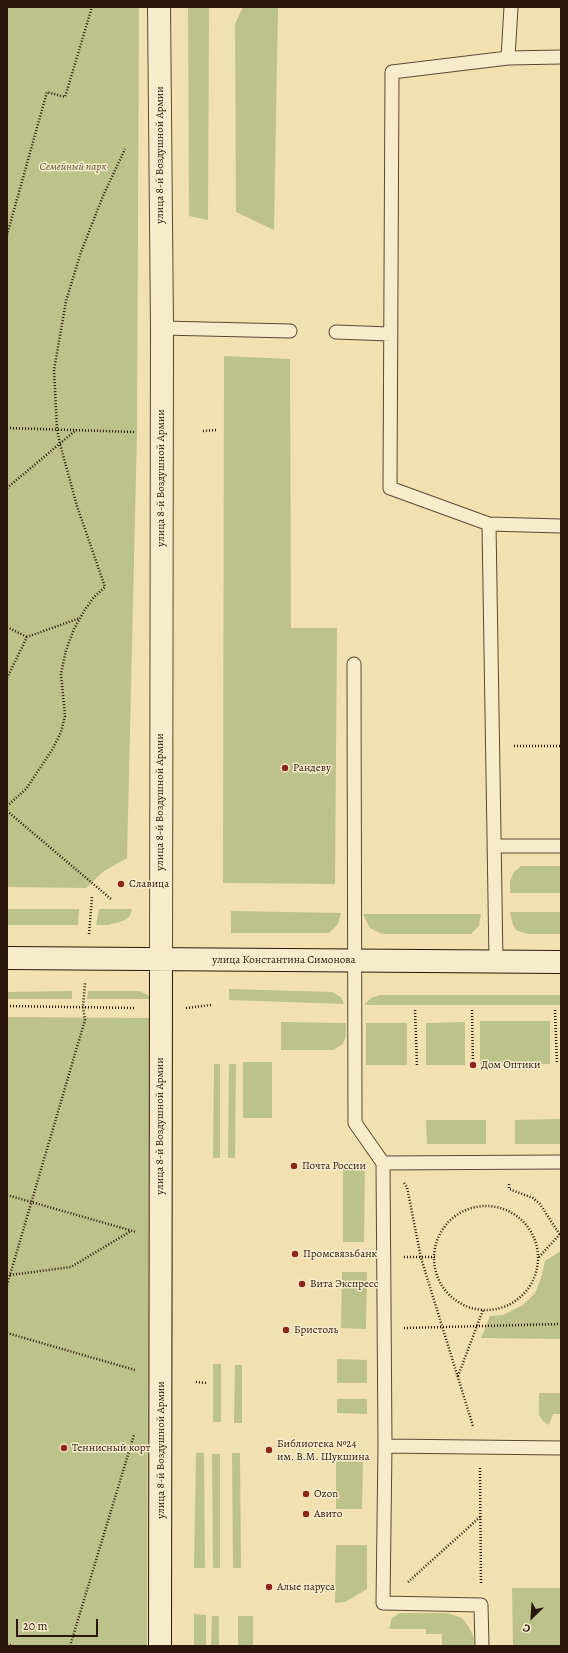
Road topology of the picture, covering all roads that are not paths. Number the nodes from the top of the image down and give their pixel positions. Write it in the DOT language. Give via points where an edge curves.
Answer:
graph roads {
  1 [pos="159,7"];
  2 [pos="511,7"];
  3 [pos="561,57"];
  4 [pos="508,58"];
  5 [pos="162,328"];
  6 [pos="290,331"];
  7 [pos="336,332"];
  8 [pos="390,334"];
  9 [pos="490,524"];
  10 [pos="561,526"];
  11 [pos="354,664"];
  12 [pos="494,846"];
  13 [pos="561,846"];
  14 [pos="7,958"];
  15 [pos="161,959"];
  16 [pos="355,961"];
  17 [pos="496,962"];
  18 [pos="561,962"];
  19 [pos="561,1162"];
  20 [pos="383,1163"];
  21 [pos="385,1446"];
  22 [pos="561,1448"];
  23 [pos="160,1646"];
  24 [pos="482,1646"];
  1 -- 5 [label="street, улица 8-й Воздушной Армии"];
  2 -- 4 [label="lane"];
  3 -- 4 [label="lane"];
  4 -- 8 [label="lane" via="392,72"];
  5 -- 6 [label="lane"];
  5 -- 15 [label="street, улица 8-й Воздушной Армии"];
  7 -- 8 [label="lane"];
  8 -- 9 [label="lane" via="390,488"];
  9 -- 10 [label="lane"];
  9 -- 12 [label="lane"];
  11 -- 16 [label="lane"];
  12 -- 13 [label="lane"];
  12 -- 17 [label="lane"];
  14 -- 15 [label="street, улица Константина Симонова"];
  15 -- 16 [label="street, улица Константина Симонова"];
  15 -- 23 [label="street, улица 8-й Воздушной Армии"];
  16 -- 17 [label="street, улица Константина Симонова"];
  16 -- 20 [label="lane" via="355,1123"];
  17 -- 18 [label="street, улица Константина Симонова"];
  19 -- 20 [label="lane"];
  20 -- 21 [label="lane"];
  21 -- 22 [label="lane"];
  21 -- 24 [label="lane" via="384,1603 481,1605"];
}
